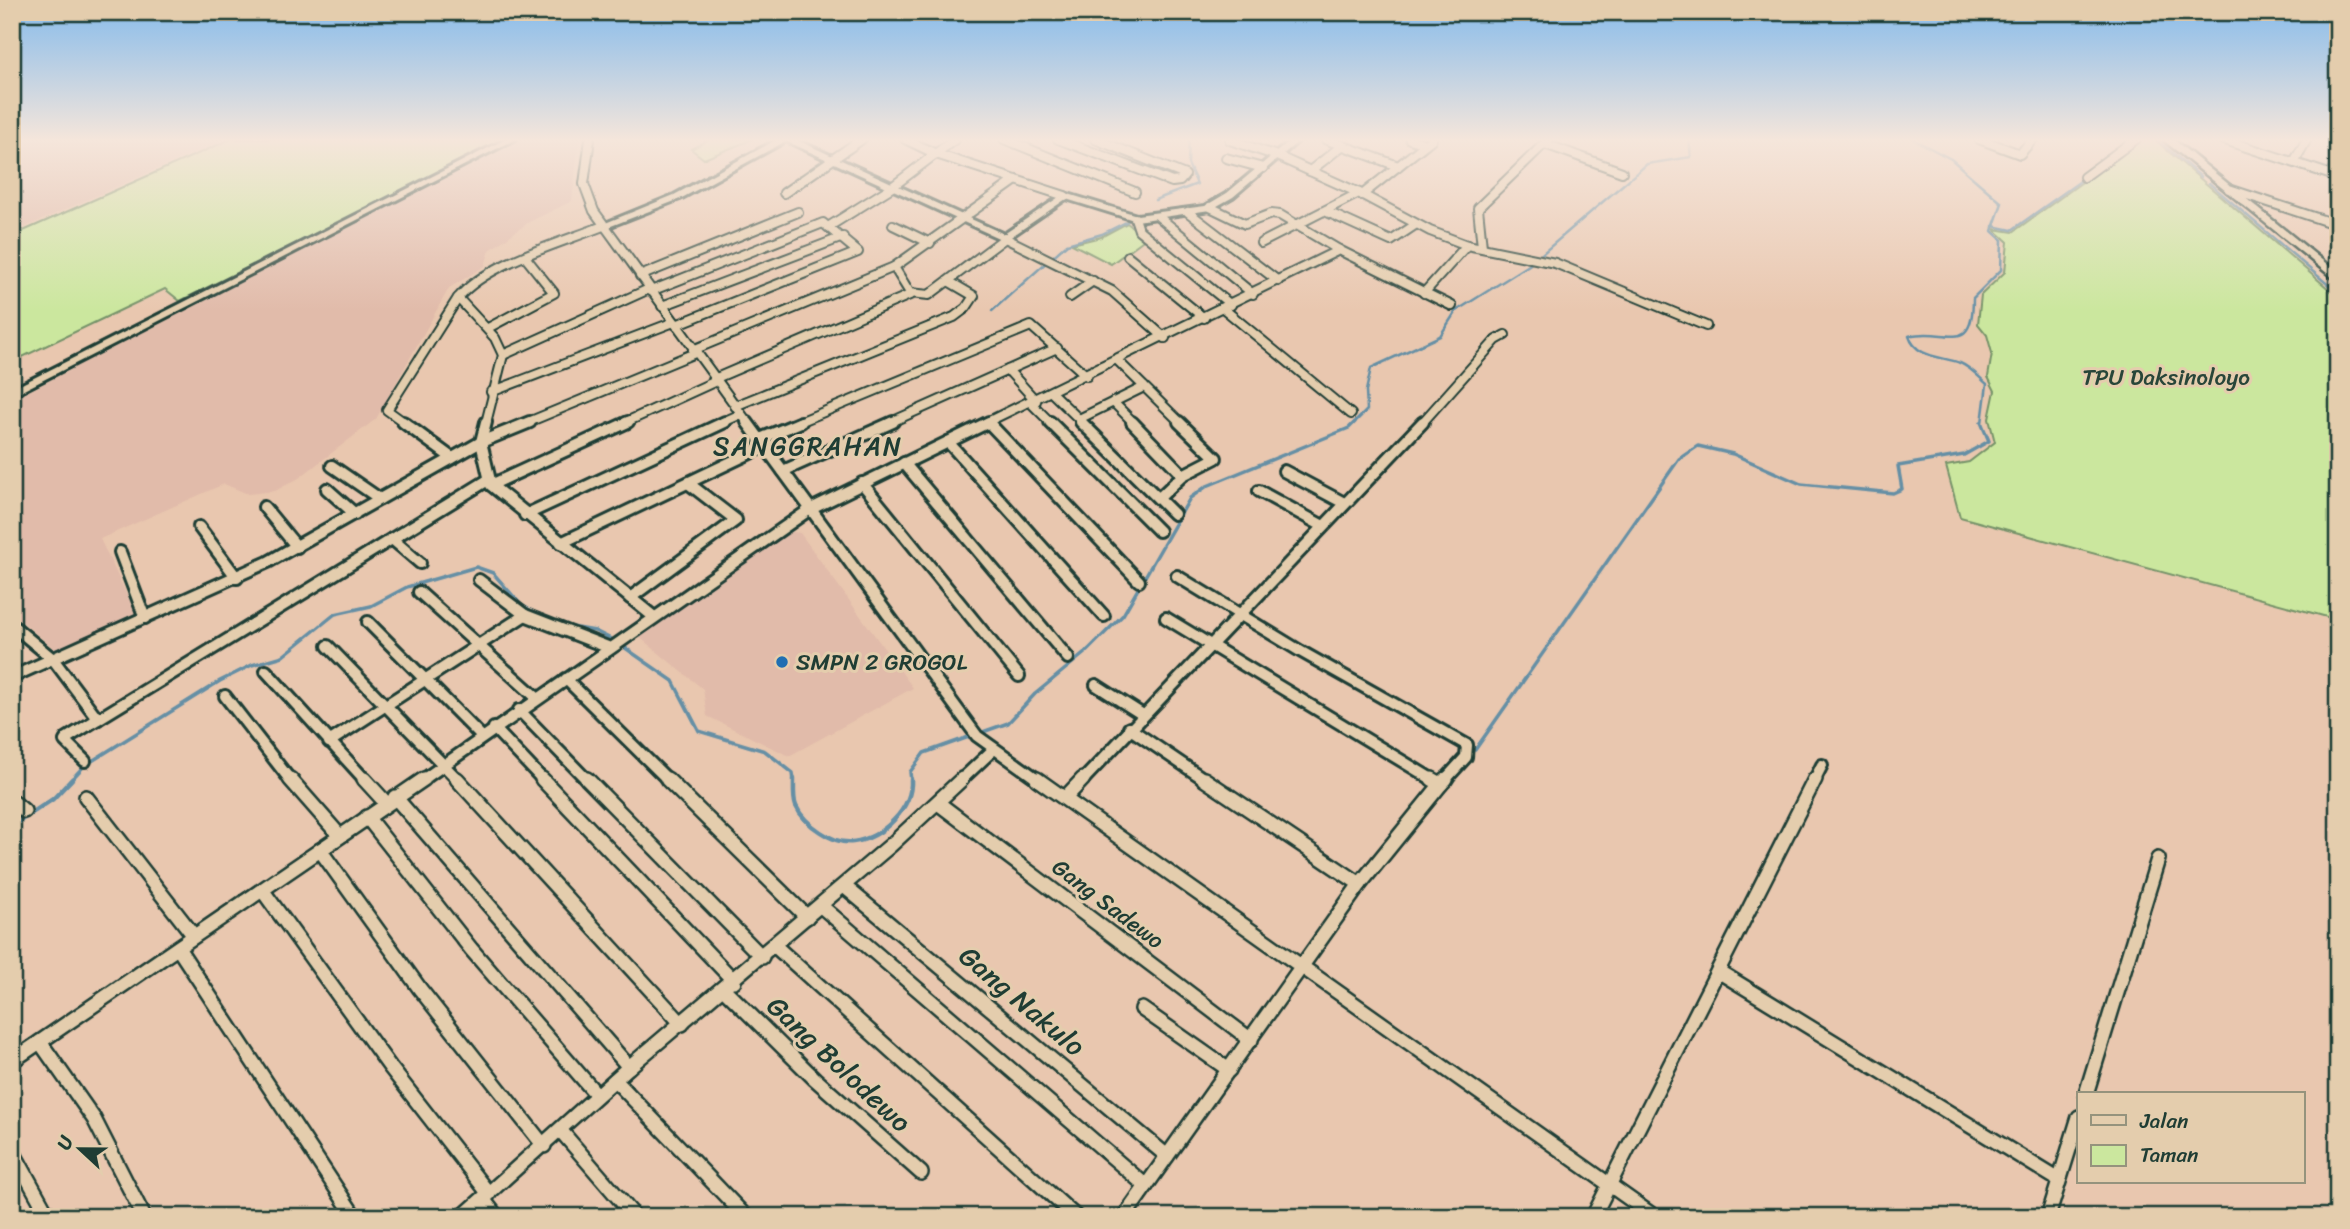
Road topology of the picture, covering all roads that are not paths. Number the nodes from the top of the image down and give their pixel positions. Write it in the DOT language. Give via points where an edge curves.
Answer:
graph roads {
  1 [pos="399,196"];
  2 [pos="587,196"];
  3 [pos="678,196"];
  4 [pos="877,196"];
  5 [pos="913,196"];
  6 [pos="994,196"];
  7 [pos="1065,196"];
  8 [pos="1066,196"];
  9 [pos="1224,196"];
  10 [pos="1355,196"];
  11 [pos="1364,196"];
  12 [pos="1490,196"];
  13 [pos="2238,196"];
  14 [pos="2251,196"];
  15 [pos="1210,207"];
  16 [pos="1325,211"];
  17 [pos="798,212"];
  18 [pos="1188,212"];
  19 [pos="1159,217"];
  20 [pos="1135,218"];
  21 [pos="964,219"];
  22 [pos="893,225"];
  23 [pos="1415,225"];
  24 [pos="2338,225"];
  25 [pos="603,226"];
  26 [pos="1296,226"];
  27 [pos="828,227"];
  28 [pos="842,237"];
  29 [pos="1005,238"];
  30 [pos="930,243"];
  31 [pos="1261,243"];
  32 [pos="1467,244"];
  33 [pos="1482,247"];
  34 [pos="1339,250"];
  35 [pos="1128,256"];
  36 [pos="526,258"];
  37 [pos="765,266"];
  38 [pos="894,267"];
  39 [pos="640,276"];
  40 [pos="2338,279"];
  41 [pos="1093,281"];
  42 [pos="1278,281"];
  43 [pos="950,282"];
  44 [pos="783,283"];
  45 [pos="650,290"];
  46 [pos="1423,293"];
  47 [pos="912,294"];
  48 [pos="1253,294"];
  49 [pos="1070,297"];
  50 [pos="458,299"];
  51 [pos="663,306"];
  52 [pos="1452,306"];
  53 [pos="1228,307"];
  54 [pos="1204,318"];
  55 [pos="675,324"];
  56 [pos="1706,326"];
  57 [pos="488,328"];
  58 [pos="1505,335"];
  59 [pos="1164,338"];
  60 [pos="1057,348"];
  61 [pos="694,351"];
  62 [pos="503,355"];
  63 [pos="1118,361"];
  64 [pos="1008,370"];
  65 [pos="1087,376"];
  66 [pos="715,380"];
  67 [pos="1144,387"];
  68 [pos="491,392"];
  69 [pos="12,393"];
  70 [pos="1052,393"];
  71 [pos="1034,402"];
  72 [pos="1113,402"];
  73 [pos="738,410"];
  74 [pos="1351,414"];
  75 [pos="1079,419"];
  76 [pos="989,423"];
  77 [pos="481,442"];
  78 [pos="763,442"];
  79 [pos="948,442"];
  80 [pos="452,458"];
  81 [pos="904,463"];
  82 [pos="331,466"];
  83 [pos="783,471"];
  84 [pos="1284,471"];
  85 [pos="1183,475"];
  86 [pos="489,483"];
  87 [pos="688,483"];
  88 [pos="862,483"];
  89 [pos="327,489"];
  90 [pos="1259,491"];
  91 [pos="1159,498"];
  92 [pos="380,499"];
  93 [pos="1344,503"];
  94 [pos="264,507"];
  95 [pos="810,510"];
  96 [pos="355,514"];
  97 [pos="1174,514"];
  98 [pos="525,515"];
  99 [pos="1323,526"];
  100 [pos="199,527"];
  101 [pos="1159,531"];
  102 [pos="392,539"];
  103 [pos="561,543"];
  104 [pos="297,547"];
  105 [pos="120,552"];
  106 [pos="419,563"];
  107 [pos="1177,576"];
  108 [pos="237,578"];
  109 [pos="479,580"];
  110 [pos="1139,581"];
  111 [pos="419,592"];
  112 [pos="630,598"];
  113 [pos="1241,614"];
  114 [pos="525,615"];
  115 [pos="1104,616"];
  116 [pos="654,617"];
  117 [pos="145,618"];
  118 [pos="1166,618"];
  119 [pos="368,622"];
  120 [pos="12,625"];
  121 [pos="328,646"];
  122 [pos="477,646"];
  123 [pos="1212,646"];
  124 [pos="612,647"];
  125 [pos="1068,658"];
  126 [pos="53,659"];
  127 [pos="266,671"];
  128 [pos="1019,676"];
  129 [pos="12,677"];
  130 [pos="566,679"];
  131 [pos="424,680"];
  132 [pos="1096,685"];
  133 [pos="225,696"];
  134 [pos="537,698"];
  135 [pos="385,705"];
  136 [pos="519,710"];
  137 [pos="1143,715"];
  138 [pos="98,719"];
  139 [pos="494,728"];
  140 [pos="1129,728"];
  141 [pos="481,736"];
  142 [pos="329,742"];
  143 [pos="986,743"];
  144 [pos="85,761"];
  145 [pos="443,763"];
  146 [pos="1822,765"];
  147 [pos="1441,784"];
  148 [pos="86,797"];
  149 [pos="1066,797"];
  150 [pos="391,800"];
  151 [pos="12,801"];
  152 [pos="938,803"];
  153 [pos="24,811"];
  154 [pos="368,817"];
  155 [pos="340,836"];
  156 [pos="320,850"];
  157 [pos="2158,859"];
  158 [pos="1360,884"];
  159 [pos="844,886"];
  160 [pos="263,891"];
  161 [pos="821,905"];
  162 [pos="807,917"];
  163 [pos="194,936"];
  164 [pos="775,946"];
  165 [pos="178,948"];
  166 [pos="762,957"];
  167 [pos="1304,965"];
  168 [pos="1718,971"];
  169 [pos="729,985"];
  170 [pos="1142,1009"];
  171 [pos="682,1024"];
  172 [pos="1251,1040"];
  173 [pos="40,1041"];
  174 [pos="12,1061"];
  175 [pos="629,1067"];
  176 [pos="1229,1070"];
  177 [pos="615,1080"];
  178 [pos="2087,1092"];
  179 [pos="597,1095"];
  180 [pos="2077,1123"];
  181 [pos="561,1130"];
  182 [pos="544,1146"];
  183 [pos="12,1150"];
  184 [pos="1167,1156"];
  185 [pos="921,1173"];
  186 [pos="2059,1180"];
  187 [pos="1610,1185"];
  188 [pos="1146,1186"];
  189 [pos="486,1197"];
  190 [pos="49,1217"];
  191 [pos="144,1217"];
  192 [pos="355,1217"];
  193 [pos="462,1217"];
  194 [pos="496,1217"];
  195 [pos="635,1217"];
  196 [pos="746,1217"];
  197 [pos="1076,1217"];
  198 [pos="1124,1217"];
  199 [pos="1593,1217"];
  200 [pos="1655,1217"];
  201 [pos="2048,1217"];
  1 -- 69 [label="street"];
  2 -- 25 [label="street"];
  3 -- 25 [label="street"];
  4 -- 27 [label="street"];
  5 -- 21 [label="street"];
  6 -- 21 [label="street"];
  7 -- 29 [label="street"];
  8 -- 20 [label="street"];
  9 -- 15 [label="street"];
  10 -- 16 [label="street"];
  11 -- 23 [label="street"];
  12 -- 33 [label="street" via="1476,213"];
  13 -- 40 [label="main road"];
  14 -- 24 [label="street"];
  15 -- 18 [label="street"];
  15 -- 26 [label="street" via="1245,225 1275,213"];
  16 -- 23 [label="street" via="1391,241"];
  16 -- 26 [label="street"];
  17 -- 39 [label="street"];
  18 -- 19 [label="street"];
  18 -- 42 [label="street"];
  19 -- 20 [label="street"];
  19 -- 48 [label="street"];
  20 -- 53 [label="street" via="1139,230"];
  21 -- 29 [label="street"];
  21 -- 30 [label="street"];
  22 -- 30 [label="street"];
  23 -- 32 [label="street"];
  25 -- 36 [label="street"];
  25 -- 39 [label="street"];
  26 -- 31 [label="street"];
  26 -- 34 [label="street"];
  27 -- 28 [label="street"];
  27 -- 45 [label="street" via="823,223"];
  28 -- 37 [label="street"];
  28 -- 44 [label="street" via="856,255"];
  29 -- 41 [label="street"];
  29 -- 43 [label="street"];
  30 -- 38 [label="street"];
  32 -- 33 [label="street"];
  32 -- 46 [label="street"];
  33 -- 56 [label="street" via="1566,267"];
  34 -- 42 [label="street"];
  34 -- 46 [label="street"];
  35 -- 54 [label="street"];
  36 -- 50 [label="street" via="463,289"];
  36 -- 57 [label="street" via="554,293"];
  37 -- 44 [label="street"];
  37 -- 51 [label="street"];
  38 -- 47 [label="street"];
  38 -- 61 [label="street"];
  39 -- 45 [label="street"];
  41 -- 49 [label="street"];
  41 -- 59 [label="street" via="1118,296"];
  42 -- 48 [label="street"];
  43 -- 47 [label="street" via="929,295"];
  43 -- 73 [label="street" via="974,296 954,317"];
  44 -- 55 [label="street"];
  45 -- 51 [label="street"];
  45 -- 62 [label="street"];
  46 -- 52 [label="street"];
  47 -- 66 [label="street"];
  48 -- 53 [label="street"];
  50 -- 57 [label="street"];
  50 -- 80 [label="street" via="387,410"];
  51 -- 55 [label="street"];
  53 -- 54 [label="street"];
  53 -- 74 [label="street"];
  54 -- 59 [label="street"];
  55 -- 61 [label="street"];
  55 -- 68 [label="street"];
  57 -- 62 [label="street"];
  58 -- 93 [label="street"];
  59 -- 63 [label="street"];
  60 -- 64 [label="street"];
  60 -- 65 [label="street"];
  60 -- 78 [label="street" via="1029,326"];
  61 -- 66 [label="street"];
  61 -- 77 [label="street"];
  62 -- 68 [label="street"];
  63 -- 65 [label="street"];
  63 -- 67 [label="street"];
  64 -- 71 [label="street"];
  64 -- 83 [label="street"];
  65 -- 70 [label="street"];
  66 -- 73 [label="street"];
  66 -- 86 [label="street"];
  67 -- 72 [label="street"];
  67 -- 85 [label="street" via="1216,458"];
  68 -- 77 [label="street"];
  70 -- 71 [label="street"];
  70 -- 75 [label="street"];
  71 -- 76 [label="street"];
  71 -- 101 [label="street"];
  72 -- 75 [label="street"];
  72 -- 85 [label="street"];
  73 -- 78 [label="street"];
  73 -- 98 [label="street"];
  75 -- 91 [label="street"];
  76 -- 79 [label="street"];
  76 -- 110 [label="street"];
  77 -- 80 [label="street"];
  77 -- 86 [label="street"];
  78 -- 83 [label="street"];
  78 -- 87 [label="street"];
  79 -- 81 [label="street"];
  79 -- 115 [label="street"];
  80 -- 92 [label="street"];
  81 -- 88 [label="street"];
  81 -- 125 [label="street"];
  82 -- 92 [label="street"];
  83 -- 95 [label="street"];
  84 -- 93 [label="street"];
  85 -- 91 [label="street"];
  86 -- 98 [label="street"];
  86 -- 102 [label="street"];
  87 -- 103 [label="street"];
  87 -- 112 [label="street" via="736,520"];
  88 -- 95 [label="street"];
  88 -- 128 [label="street"];
  89 -- 96 [label="street"];
  90 -- 99 [label="street"];
  91 -- 97 [label="street"];
  92 -- 96 [label="street"];
  93 -- 99 [label="street"];
  94 -- 104 [label="street"];
  95 -- 116 [label="street"];
  95 -- 143 [label="street"];
  96 -- 104 [label="street"];
  98 -- 103 [label="street"];
  99 -- 113 [label="street"];
  100 -- 108 [label="street"];
  102 -- 106 [label="street"];
  102 -- 138 [label="street"];
  103 -- 112 [label="street"];
  104 -- 108 [label="street"];
  105 -- 117 [label="street"];
  107 -- 113 [label="street"];
  108 -- 117 [label="street"];
  109 -- 114 [label="street"];
  111 -- 122 [label="street"];
  112 -- 116 [label="street"];
  113 -- 123 [label="street"];
  113 -- 147 [label="street" via="1467,745 1466,757"];
  114 -- 122 [label="street"];
  114 -- 124 [label="street"];
  116 -- 124 [label="street"];
  117 -- 126 [label="street"];
  118 -- 123 [label="street"];
  119 -- 131 [label="street"];
  120 -- 126 [label="street"];
  121 -- 135 [label="street"];
  122 -- 131 [label="street"];
  122 -- 134 [label="street"];
  123 -- 137 [label="street"];
  123 -- 147 [label="street"];
  124 -- 130 [label="street"];
  126 -- 129 [label="street"];
  126 -- 138 [label="street"];
  127 -- 142 [label="street"];
  130 -- 134 [label="street"];
  130 -- 162 [label="street"];
  131 -- 135 [label="street"];
  131 -- 141 [label="street"];
  132 -- 137 [label="street"];
  133 -- 155 [label="street"];
  134 -- 136 [label="street"];
  135 -- 142 [label="street"];
  135 -- 145 [label="street"];
  136 -- 139 [label="street"];
  136 -- 166 [label="street"];
  137 -- 140 [label="street"];
  138 -- 144 [label="street" via="65,740"];
  139 -- 141 [label="street"];
  139 -- 169 [label="street, Gang Bolodewo"];
  140 -- 149 [label="street"];
  140 -- 158 [label="street"];
  141 -- 145 [label="street"];
  142 -- 150 [label="street"];
  143 -- 149 [label="street"];
  143 -- 152 [label="street"];
  145 -- 150 [label="street"];
  145 -- 171 [label="street"];
  146 -- 168 [label="street"];
  147 -- 158 [label="street"];
  148 -- 163 [label="street"];
  149 -- 167 [label="street"];
  150 -- 154 [label="street"];
  150 -- 175 [label="street"];
  151 -- 153 [label="street"];
  152 -- 159 [label="street"];
  152 -- 172 [label="street, Gang Sadewo"];
  154 -- 155 [label="street"];
  154 -- 179 [label="street" via="471,949"];
  155 -- 156 [label="street"];
  156 -- 160 [label="street"];
  156 -- 182 [label="street" via="420,989"];
  157 -- 178 [label="street"];
  158 -- 167 [label="street"];
  159 -- 161 [label="street"];
  159 -- 184 [label="street, Gang Nakulo"];
  160 -- 163 [label="street"];
  160 -- 189 [label="street"];
  161 -- 162 [label="street"];
  161 -- 188 [label="street"];
  162 -- 164 [label="street"];
  163 -- 165 [label="street"];
  164 -- 166 [label="street"];
  164 -- 197 [label="street"];
  165 -- 173 [label="street"];
  165 -- 192 [label="street"];
  166 -- 169 [label="street"];
  167 -- 172 [label="street"];
  167 -- 187 [label="street"];
  168 -- 186 [label="street"];
  168 -- 187 [label="street"];
  169 -- 171 [label="street"];
  169 -- 185 [label="street, Gang Bolodewo" via="815,1079"];
  170 -- 176 [label="street"];
  171 -- 175 [label="street"];
  172 -- 176 [label="street"];
  173 -- 174 [label="street"];
  173 -- 191 [label="street" via="94,1119"];
  175 -- 177 [label="street"];
  176 -- 184 [label="street"];
  177 -- 179 [label="street"];
  177 -- 196 [label="street"];
  179 -- 181 [label="street"];
  180 -- 186 [label="street"];
  181 -- 182 [label="street"];
  181 -- 195 [label="street"];
  182 -- 189 [label="street"];
  183 -- 190 [label="street"];
  184 -- 188 [label="street"];
  186 -- 201 [label="street"];
  187 -- 199 [label="street"];
  187 -- 200 [label="street"];
  188 -- 198 [label="street"];
  189 -- 193 [label="street"];
  189 -- 194 [label="street"];
}
